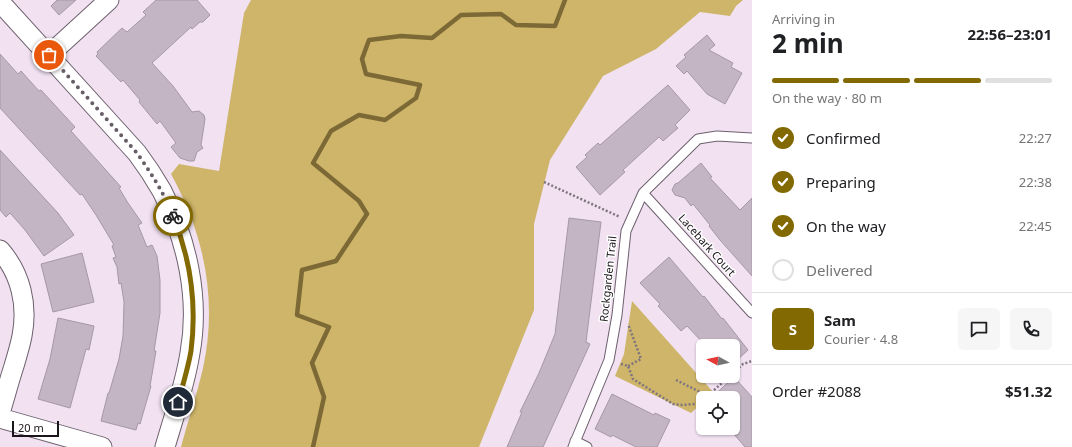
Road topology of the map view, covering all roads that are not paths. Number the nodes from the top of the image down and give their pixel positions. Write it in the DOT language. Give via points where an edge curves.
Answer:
graph roads {
  1 [pos="109,0"];
  2 [pos="0,2"];
  3 [pos="49,55"];
  4 [pos="752,138"];
  5 [pos="643,193"];
  6 [pos="0,250"];
  7 [pos="752,313"];
  8 [pos="0,413"];
  9 [pos="0,418"];
  10 [pos="574,444"];
  11 [pos="102,447"];
  12 [pos="165,447"];
  13 [pos="587,447"];
  1 -- 3 [label="street"];
  2 -- 3 [label="street"];
  3 -- 12 [label="street" via="137,153 161,190 179,231 190,273 194,314 186,372"];
  4 -- 5 [label="lane, Rockgarden Trail" via="717,136 698,139"];
  5 -- 7 [label="lane, Lacebark Court"];
  5 -- 10 [label="lane, Rockgarden Trail" via="626,231 617,315 609,360"];
  6 -- 8 [label="street" via="7,257 18,280 25,307 22,337"];
  9 -- 11 [label="street"];
  10 -- 13 [label="lane"];
}
